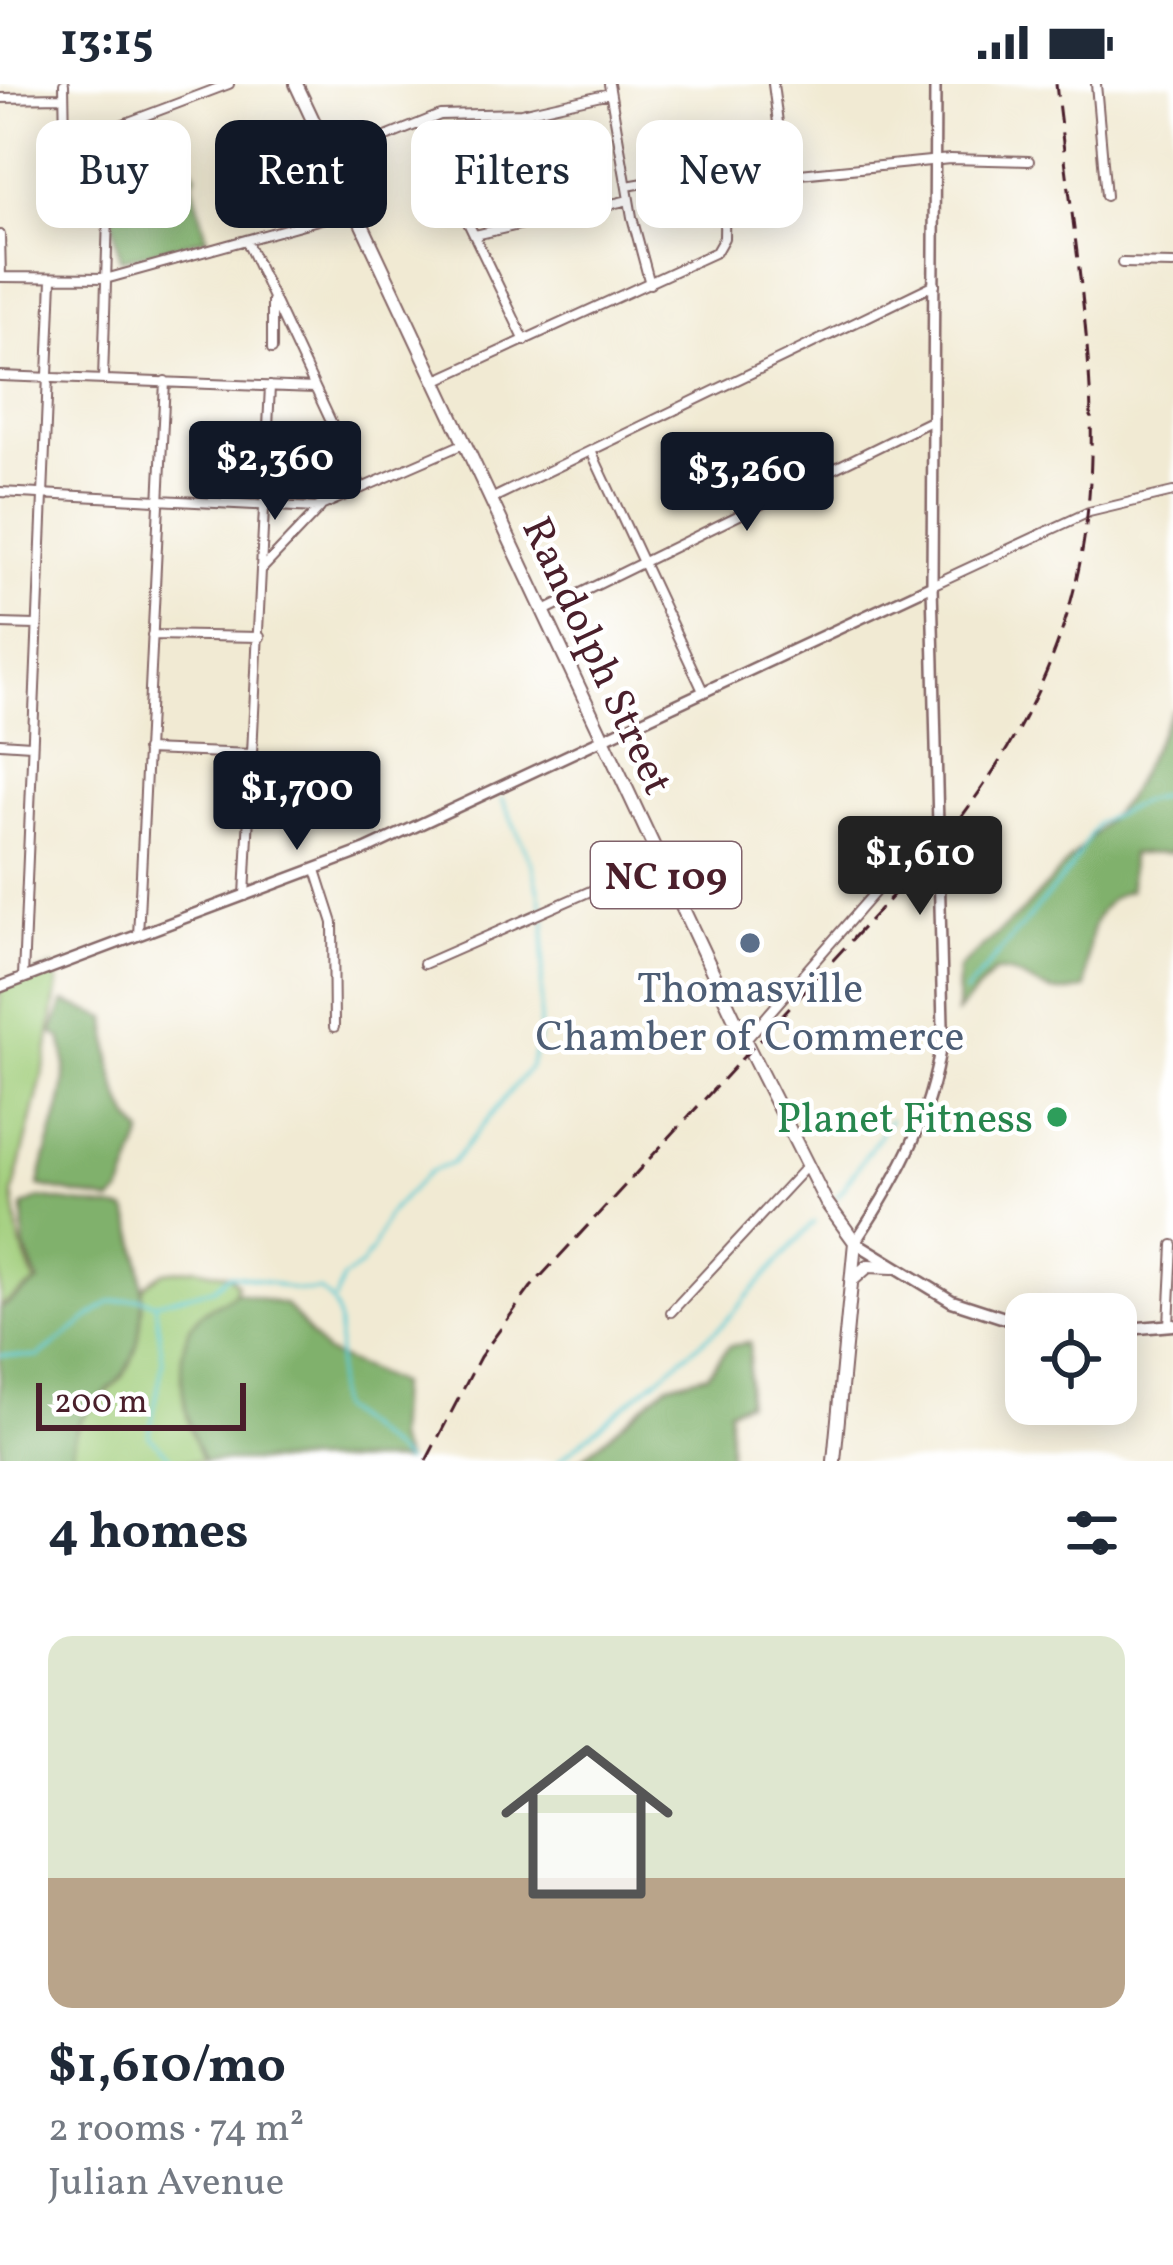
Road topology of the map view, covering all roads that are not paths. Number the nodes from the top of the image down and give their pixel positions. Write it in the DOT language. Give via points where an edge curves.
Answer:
graph roads {
  1 [pos="64,84"];
  2 [pos="229,84"];
  3 [pos="296,84"];
  4 [pos="773,84"];
  5 [pos="935,84"];
  6 [pos="1096,84"];
  7 [pos="610,88"];
  8 [pos="64,97"];
  9 [pos="0,98"];
  10 [pos="64,120"];
  11 [pos="134,120"];
  12 [pos="313,120"];
  13 [pos="429,120"];
  14 [pos="778,120"];
  15 [pos="934,161"];
  16 [pos="1030,161"];
  17 [pos="803,174"];
  18 [pos="636,184"];
  19 [pos="627,186"];
  20 [pos="1106,196"];
  21 [pos="628,200"];
  22 [pos="107,228"];
  23 [pos="289,228"];
  24 [pos="362,228"];
  25 [pos="471,228"];
  26 [pos="722,228"];
  27 [pos="0,235"];
  28 [pos="475,236"];
  29 [pos="246,240"];
  30 [pos="1122,263"];
  31 [pos="1173,264"];
  32 [pos="0,277"];
  33 [pos="109,278"];
  34 [pos="52,279"];
  35 [pos="650,284"];
  36 [pos="934,284"];
  37 [pos="272,300"];
  38 [pos="525,341"];
  39 [pos="272,349"];
  40 [pos="0,376"];
  41 [pos="48,379"];
  42 [pos="103,380"];
  43 [pos="165,381"];
  44 [pos="433,382"];
  45 [pos="270,386"];
  46 [pos="315,388"];
  47 [pos="933,421"];
  48 [pos="463,444"];
  49 [pos="591,451"];
  50 [pos="362,488"];
  51 [pos="0,492"];
  52 [pos="1173,492"];
  53 [pos="41,494"];
  54 [pos="160,500"];
  55 [pos="490,500"];
  56 [pos="264,506"];
  57 [pos="321,507"];
  58 [pos="642,562"];
  59 [pos="261,570"];
  60 [pos="932,585"];
  61 [pos="542,612"];
  62 [pos="0,624"];
  63 [pos="36,625"];
  64 [pos="152,635"];
  65 [pos="260,638"];
  66 [pos="704,691"];
  67 [pos="601,738"];
  68 [pos="0,743"];
  69 [pos="31,745"];
  70 [pos="146,750"];
  71 [pos="253,754"];
  72 [pos="941,832"];
  73 [pos="659,862"];
  74 [pos="316,870"];
  75 [pos="245,896"];
  76 [pos="138,936"];
  77 [pos="424,964"];
  78 [pos="23,977"];
  79 [pos="0,987"];
  80 [pos="334,1027"];
  81 [pos="745,1041"];
  82 [pos="807,1166"];
  83 [pos="855,1242"];
  84 [pos="1173,1246"];
  85 [pos="893,1267"];
  86 [pos="850,1282"];
  87 [pos="671,1312"];
  88 [pos="1005,1318"];
  89 [pos="1171,1325"];
  90 [pos="1137,1328"];
  91 [pos="834,1461"];
  1 -- 8 [label="street"];
  2 -- 11 [label="street"];
  3 -- 12 [label="main road, Randolph Street / NC 109"];
  4 -- 14 [label="street"];
  5 -- 15 [label="street"];
  6 -- 20 [label="street"];
  7 -- 13 [label="street" via="521,113"];
  7 -- 19 [label="street"];
  8 -- 9 [label="street"];
  8 -- 10 [label="street"];
  15 -- 16 [label="street"];
  15 -- 17 [label="street"];
  15 -- 36 [label="street"];
  18 -- 19 [label="street"];
  19 -- 21 [label="street"];
  21 -- 28 [label="street"];
  21 -- 35 [label="street"];
  22 -- 33 [label="street"];
  23 -- 29 [label="street"];
  24 -- 44 [label="main road, Randolph Street / NC 109"];
  25 -- 28 [label="street"];
  26 -- 35 [label="street" via="721,247"];
  27 -- 32 [label="street"];
  28 -- 38 [label="street"];
  29 -- 33 [label="street"];
  29 -- 37 [label="street"];
  30 -- 31 [label="street"];
  32 -- 34 [label="street"];
  33 -- 34 [label="street"];
  33 -- 42 [label="street"];
  34 -- 41 [label="street"];
  35 -- 38 [label="street"];
  36 -- 47 [label="street"];
  36 -- 49 [label="street"];
  37 -- 39 [label="street"];
  37 -- 46 [label="street"];
  38 -- 44 [label="street"];
  40 -- 41 [label="street"];
  41 -- 42 [label="street"];
  41 -- 53 [label="street"];
  42 -- 43 [label="street"];
  43 -- 45 [label="street"];
  43 -- 54 [label="street"];
  44 -- 48 [label="main road, Randolph Street / NC 109"];
  45 -- 46 [label="street"];
  45 -- 56 [label="street"];
  46 -- 50 [label="street"];
  47 -- 58 [label="street"];
  47 -- 60 [label="street"];
  48 -- 50 [label="street"];
  48 -- 55 [label="main road, Randolph Street / NC 109"];
  49 -- 55 [label="street"];
  49 -- 58 [label="street"];
  50 -- 57 [label="street"];
  51 -- 53 [label="street"];
  52 -- 60 [label="street" via="1089,512"];
  53 -- 54 [label="street"];
  53 -- 63 [label="street"];
  54 -- 56 [label="street"];
  54 -- 64 [label="street"];
  55 -- 61 [label="main road, Randolph Street / NC 109"];
  56 -- 57 [label="street"];
  56 -- 59 [label="street"];
  57 -- 59 [label="street"];
  58 -- 61 [label="street"];
  58 -- 66 [label="street"];
  59 -- 65 [label="street"];
  60 -- 66 [label="street"];
  60 -- 72 [label="street"];
  61 -- 67 [label="main road, Randolph Street / NC 109"];
  62 -- 63 [label="street"];
  63 -- 69 [label="street"];
  64 -- 65 [label="street"];
  64 -- 70 [label="street"];
  65 -- 71 [label="street"];
  66 -- 67 [label="street"];
  67 -- 73 [label="main road, Randolph Street / NC 109"];
  67 -- 74 [label="street"];
  68 -- 69 [label="street"];
  69 -- 78 [label="street"];
  70 -- 71 [label="street"];
  70 -- 76 [label="street"];
  71 -- 75 [label="street"];
  72 -- 81 [label="street" via="917,844"];
  72 -- 83 [label="street" via="939,1068 920,1133"];
  73 -- 77 [label="street"];
  73 -- 81 [label="main road, Randolph Street / NC 109"];
  74 -- 75 [label="street"];
  74 -- 80 [label="street" via="333,923"];
  75 -- 76 [label="street"];
  76 -- 78 [label="street"];
  78 -- 79 [label="street"];
  81 -- 82 [label="main road, Randolph Street / NC 109"];
  82 -- 83 [label="main road, Randolph Street / NC 109"];
  82 -- 87 [label="street"];
  83 -- 85 [label="main road"];
  83 -- 86 [label="main road"];
  84 -- 89 [label="street"];
  85 -- 86 [label="main road" via="868,1266"];
  85 -- 88 [label="main road" via="952,1301"];
  86 -- 91 [label="main road"];
  89 -- 90 [label="main road"];
}
